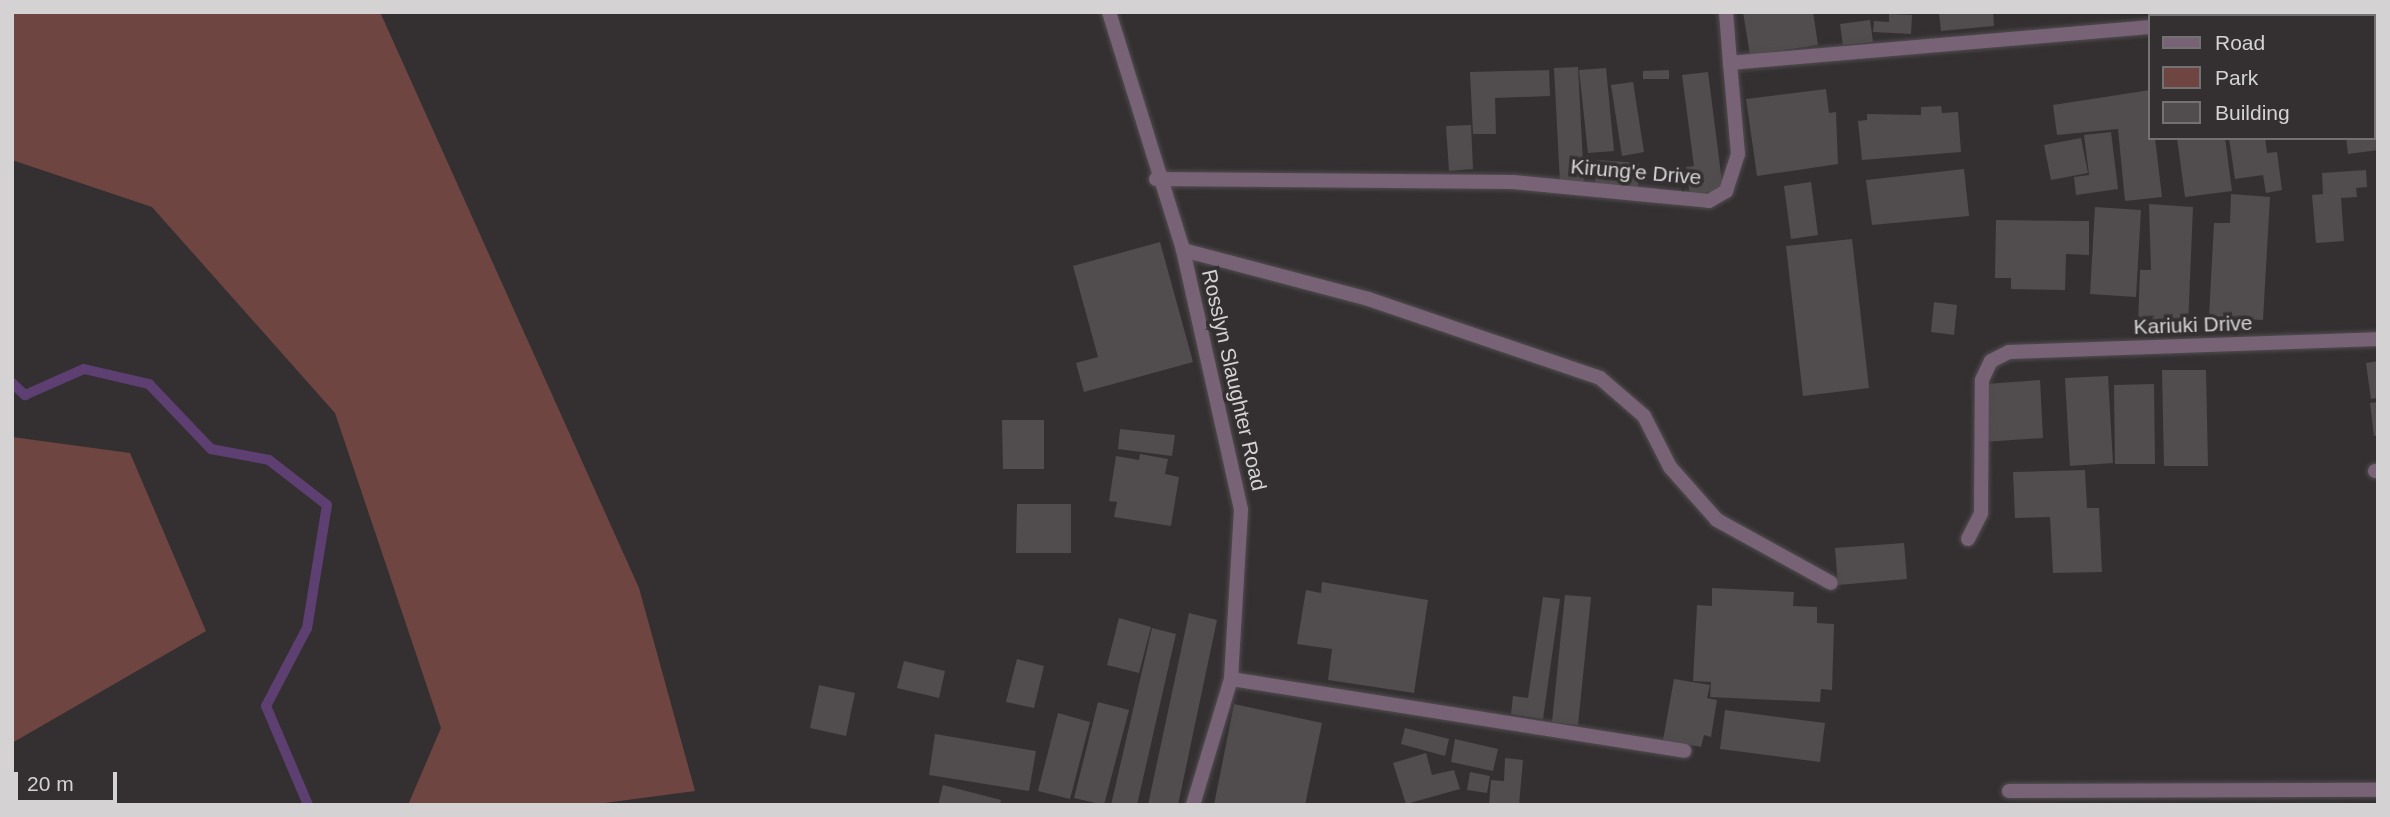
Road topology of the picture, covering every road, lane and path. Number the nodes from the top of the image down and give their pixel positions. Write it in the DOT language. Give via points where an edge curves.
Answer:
graph roads {
  1 [pos="1109,12"];
  2 [pos="1726,12"];
  3 [pos="2322,12"];
  4 [pos="2302,14"];
  5 [pos="2148,27"];
  6 [pos="1730,63"];
  7 [pos="1156,179"];
  8 [pos="1182,250"];
  9 [pos="2378,339"];
  10 [pos="1968,539"];
  11 [pos="1831,583"];
  12 [pos="1231,679"];
  13 [pos="1684,751"];
  14 [pos="2378,790"];
  15 [pos="2009,791"];
  16 [pos="1193,805"];
  1 -- 7 [label="street, Rosslyn Slaughter Road"];
  2 -- 6 [label="street, Kirung'e Drive"];
  3 -- 4 [label="street"];
  5 -- 6 [label="street"];
  6 -- 7 [label="street, Kirung'e Drive" via="1738,153 1726,191 1709,201 1513,182"];
  7 -- 8 [label="street, Rosslyn Slaughter Road"];
  8 -- 11 [label="street" via="1368,299 1600,379 1644,416 1670,467 1717,520"];
  8 -- 12 [label="street, Rosslyn Slaughter Road" via="1241,510"];
  9 -- 10 [label="street, Kariuki Drive" via="2009,352 1991,361 1982,380 1981,513"];
  12 -- 13 [label="street"];
  12 -- 16 [label="street, Rosslyn Slaughter Road"];
  14 -- 15 [label="street"];
}
